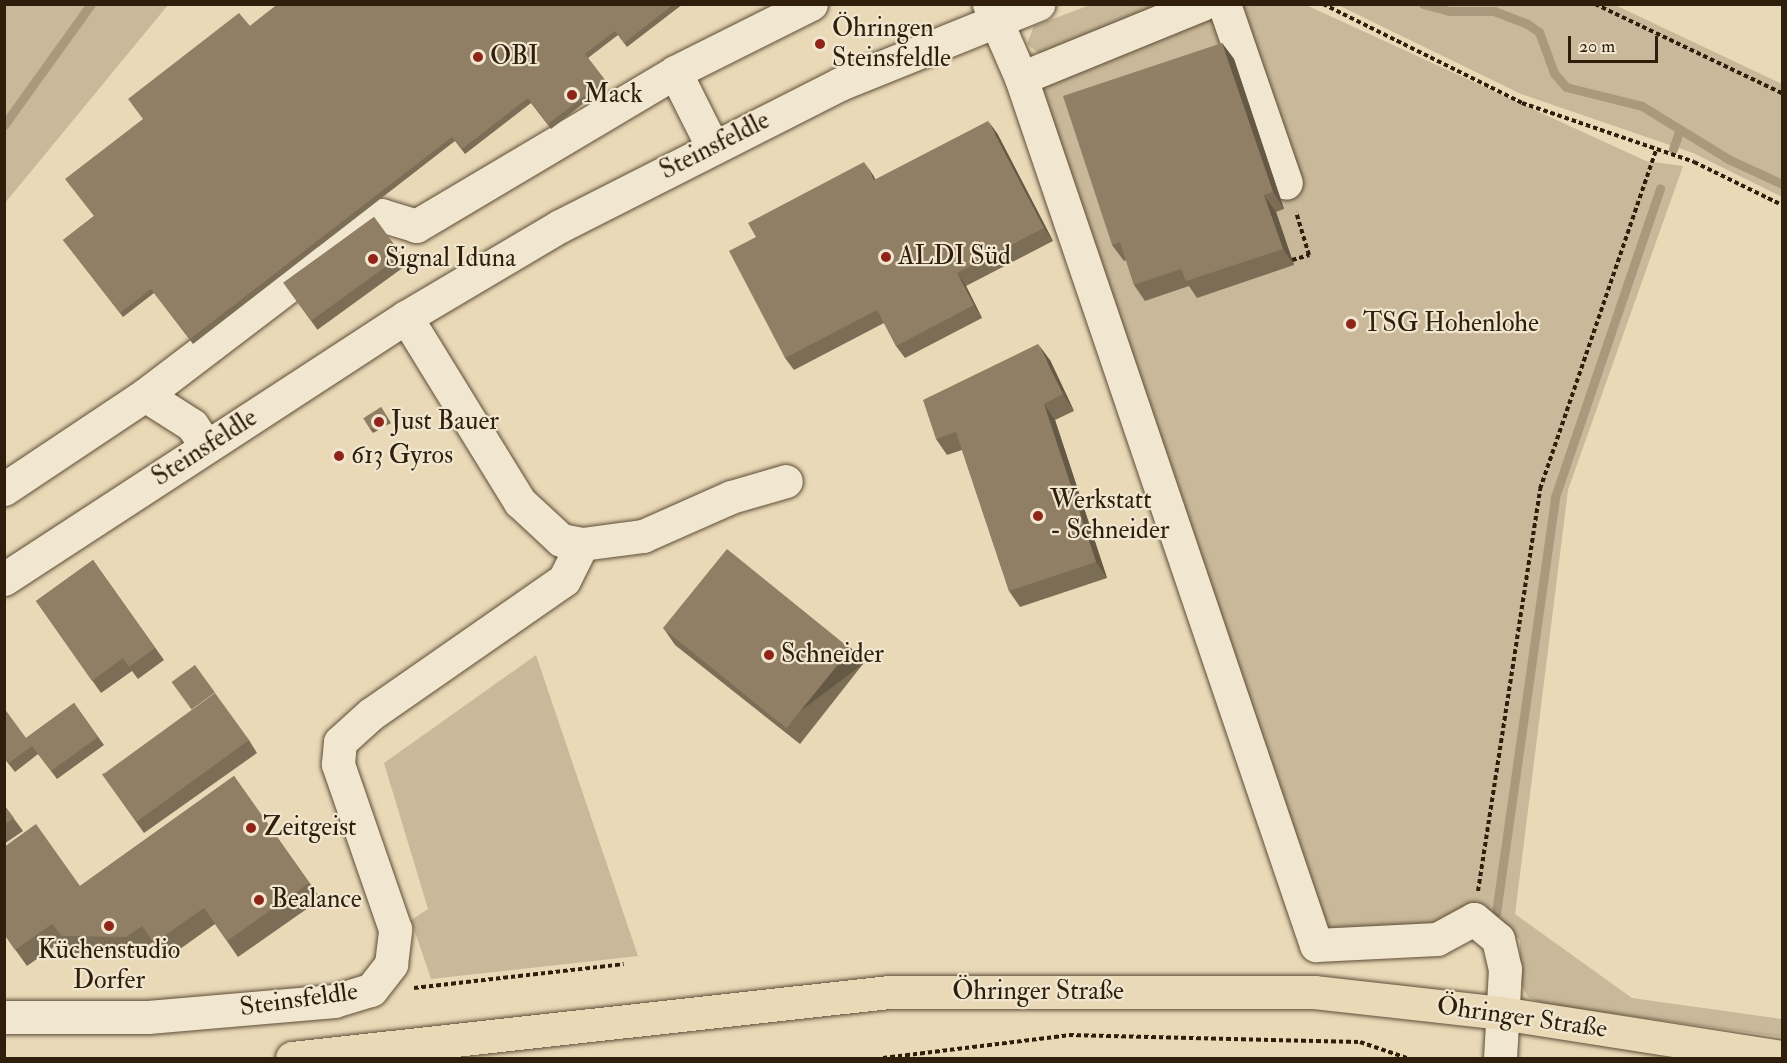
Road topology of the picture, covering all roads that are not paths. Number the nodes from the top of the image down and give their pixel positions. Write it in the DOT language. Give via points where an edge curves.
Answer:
graph roads {
  1 [pos="812,4"];
  2 [pos="1038,4"];
  3 [pos="1202,4"];
  4 [pos="1224,4"];
  5 [pos="993,12"];
  6 [pos="675,72"];
  7 [pos="1021,78"];
  8 [pos="712,146"];
  9 [pos="1286,183"];
  10 [pos="406,317"];
  11 [pos="145,395"];
  12 [pos="206,446"];
  13 [pos="786,481"];
  14 [pos="4,489"];
  15 [pos="582,544"];
  16 [pos="4,579"];
  17 [pos="1501,1013"];
  18 [pos="4,1017"];
  19 [pos="1782,1057"];
  20 [pos="292,1059"];
  21 [pos="1500,1059"];
  1 -- 6 [label="street"];
  2 -- 5 [label="street, Steinsfeldle"];
  3 -- 7 [label="street"];
  4 -- 9 [label="street"];
  5 -- 7 [label="street"];
  5 -- 8 [label="street, Steinsfeldle"];
  6 -- 8 [label="street"];
  6 -- 11 [label="street" via="416,226 381,214"];
  7 -- 17 [label="street" via="1316,945 1437,939 1474,919 1498,939 1505,969"];
  8 -- 10 [label="street, Steinsfeldle" via="560,226"];
  10 -- 12 [label="street, Steinsfeldle"];
  10 -- 15 [label="street" via="519,502 561,540"];
  11 -- 12 [label="street" via="192,425"];
  11 -- 14 [label="street"];
  12 -- 16 [label="street, Steinsfeldle"];
  13 -- 15 [label="street" via="731,497 643,536"];
  15 -- 18 [label="street, Steinsfeldle" via="564,580 371,714 340,742 338,764 395,929 391,964 370,990 334,1001 148,1017"];
  17 -- 19 [label="main road, Öhringer Straße"];
  17 -- 20 [label="main road, Öhringer Straße" via="1314,992 890,992"];
  17 -- 21 [label="street"];
}
